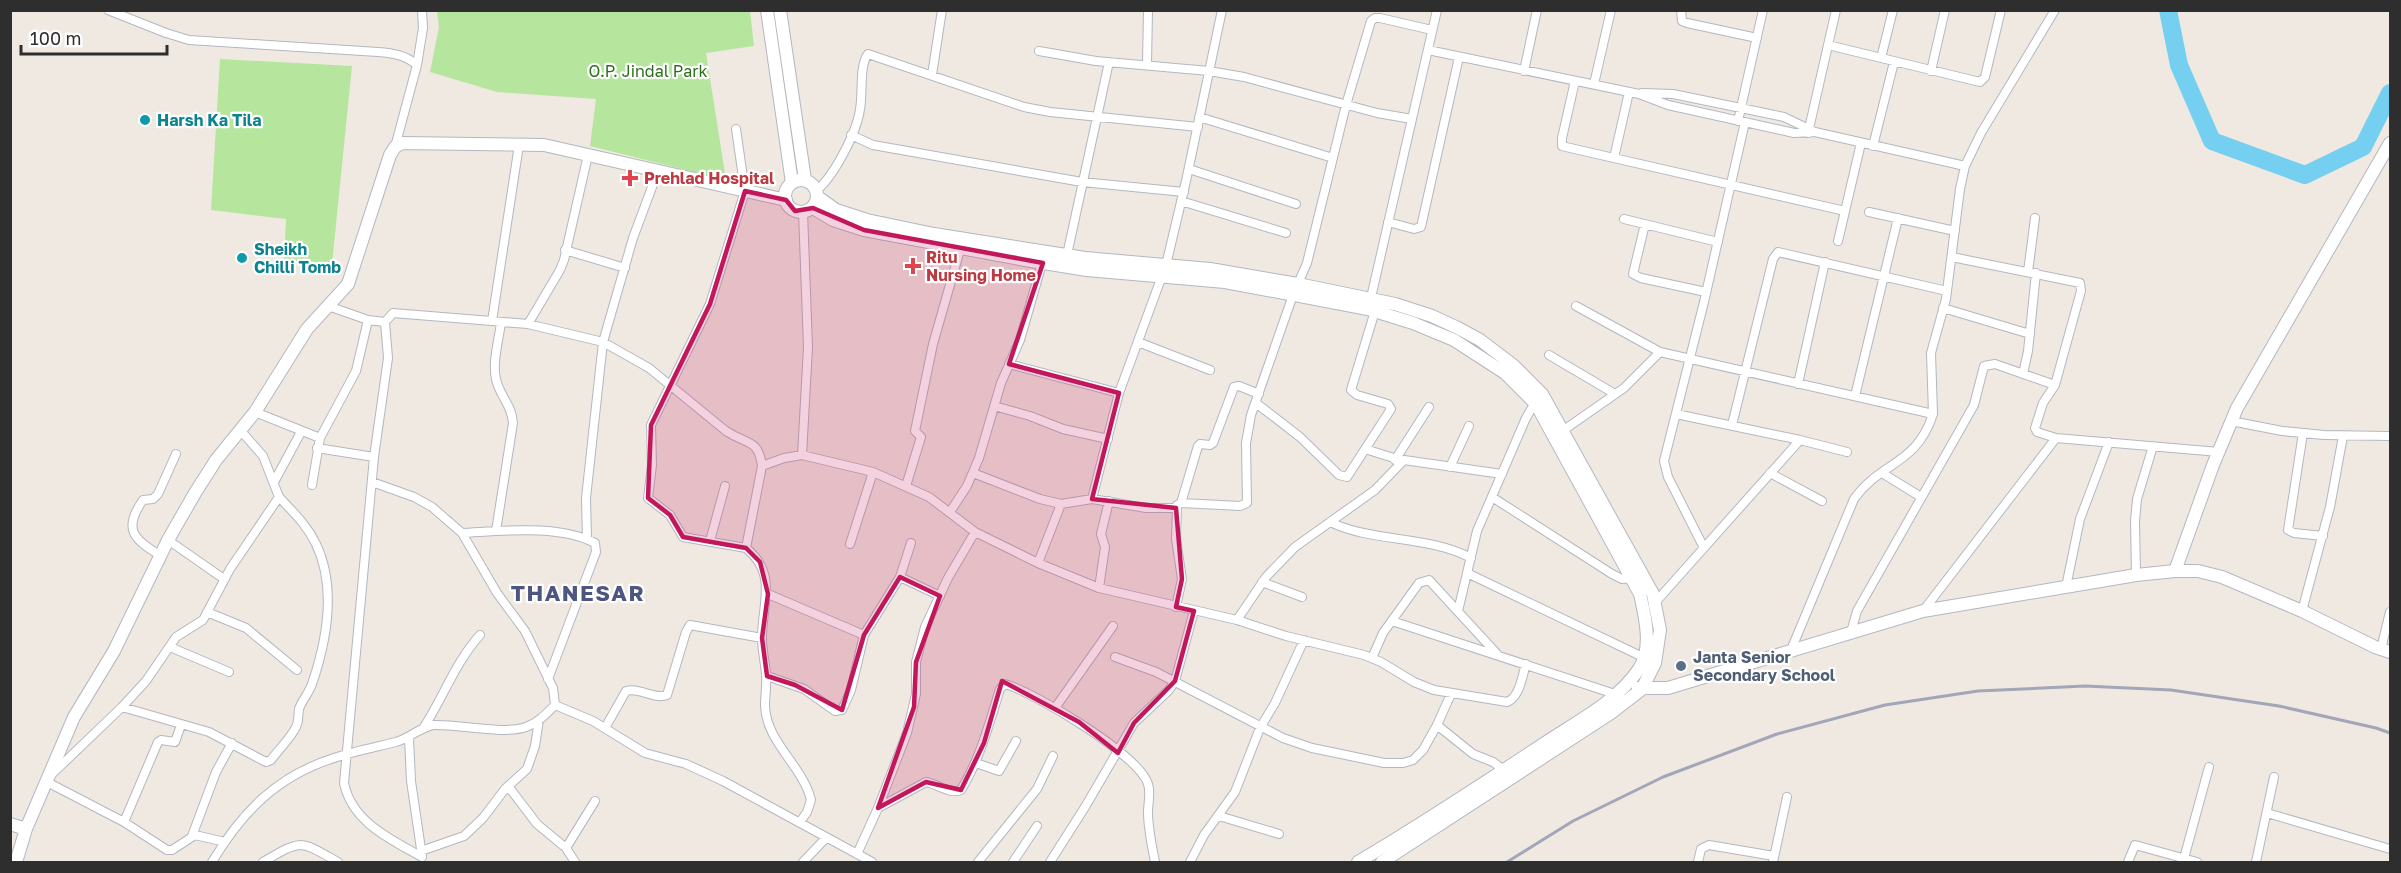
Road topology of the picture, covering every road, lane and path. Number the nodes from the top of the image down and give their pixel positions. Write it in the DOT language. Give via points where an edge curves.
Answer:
graph roads {
  1 [pos="108,10"];
  2 [pos="422,10"];
  3 [pos="768,10"];
  4 [pos="780,10"];
  5 [pos="942,10"];
  6 [pos="1148,10"];
  7 [pos="1222,10"];
  8 [pos="1437,10"];
  9 [pos="1537,10"];
  10 [pos="1611,10"];
  11 [pos="1681,10"];
  12 [pos="1763,10"];
  13 [pos="1836,10"];
  14 [pos="1893,10"];
  15 [pos="1945,10"];
  16 [pos="2001,10"];
  17 [pos="2055,10"];
  18 [pos="1432,30"];
  19 [pos="1757,38"];
  20 [pos="1828,45"];
  21 [pos="1428,50"];
  22 [pos="1039,51"];
  23 [pos="1459,57"];
  24 [pos="1881,58"];
  25 [pos="1109,62"];
  26 [pos="1894,62"];
  27 [pos="417,65"];
  28 [pos="1147,65"];
  29 [pos="1209,71"];
  30 [pos="1524,71"];
  31 [pos="1931,71"];
  32 [pos="932,75"];
  33 [pos="1575,81"];
  34 [pos="1594,84"];
  35 [pos="1629,92"];
  36 [pos="1639,94"];
  37 [pos="1347,105"];
  38 [pos="1741,108"];
  39 [pos="1096,117"];
  40 [pos="1412,119"];
  41 [pos="1198,122"];
  42 [pos="1741,122"];
  43 [pos="736,129"];
  44 [pos="1810,131"];
  45 [pos="851,135"];
  46 [pos="1861,143"];
  47 [pos="2391,143"];
  48 [pos="519,145"];
  49 [pos="1873,146"];
  50 [pos="395,147"];
  51 [pos="588,155"];
  52 [pos="1333,158"];
  53 [pos="1614,158"];
  54 [pos="1965,166"];
  55 [pos="1189,169"];
  56 [pos="658,171"];
  57 [pos="799,181"];
  58 [pos="1082,182"];
  59 [pos="1731,185"];
  60 [pos="745,190"];
  61 [pos="1183,197"];
  62 [pos="786,200"];
  63 [pos="813,202"];
  64 [pos="1296,204"];
  65 [pos="1845,211"];
  66 [pos="1869,212"];
  67 [pos="2035,218"];
  68 [pos="1624,219"];
  69 [pos="1898,219"];
  70 [pos="1388,222"];
  71 [pos="1645,224"];
  72 [pos="1955,231"];
  73 [pos="1286,233"];
  74 [pos="1838,241"];
  75 [pos="1718,242"];
  76 [pos="962,243"];
  77 [pos="565,250"];
  78 [pos="1067,255"];
  79 [pos="1044,257"];
  80 [pos="1952,257"];
  81 [pos="1825,262"];
  82 [pos="625,268"];
  83 [pos="1164,271"];
  84 [pos="2032,272"];
  85 [pos="1884,276"];
  86 [pos="1296,289"];
  87 [pos="1947,291"];
  88 [pos="1706,292"];
  89 [pos="328,306"];
  90 [pos="1371,306"];
  91 [pos="1576,306"];
  92 [pos="1943,308"];
  93 [pos="368,320"];
  94 [pos="385,322"];
  95 [pos="497,322"];
  96 [pos="528,324"];
  97 [pos="2030,334"];
  98 [pos="603,342"];
  99 [pos="1138,342"];
  100 [pos="1660,352"];
  101 [pos="1549,356"];
  102 [pos="1689,359"];
  103 [pos="1009,364"];
  104 [pos="1209,370"];
  105 [pos="1745,371"];
  106 [pos="2023,374"];
  107 [pos="1798,384"];
  108 [pos="2055,385"];
  109 [pos="671,386"];
  110 [pos="1119,393"];
  111 [pos="1615,394"];
  112 [pos="1855,396"];
  113 [pos="1257,398"];
  114 [pos="1538,398"];
  115 [pos="994,406"];
  116 [pos="1428,407"];
  117 [pos="255,412"];
  118 [pos="1676,414"];
  119 [pos="1933,414"];
  120 [pos="2231,421"];
  121 [pos="1732,425"];
  122 [pos="1469,426"];
  123 [pos="241,431"];
  124 [pos="301,432"];
  125 [pos="1559,433"];
  126 [pos="2303,433"];
  127 [pos="2343,436"];
  128 [pos="2391,436"];
  129 [pos="320,438"];
  130 [pos="1108,438"];
  131 [pos="2056,438"];
  132 [pos="1800,440"];
  133 [pos="2109,442"];
  134 [pos="2153,446"];
  135 [pos="318,448"];
  136 [pos="1365,449"];
  137 [pos="1847,452"];
  138 [pos="2219,452"];
  139 [pos="176,454"];
  140 [pos="802,455"];
  141 [pos="374,458"];
  142 [pos="1399,460"];
  143 [pos="762,466"];
  144 [pos="1450,467"];
  145 [pos="873,472"];
  146 [pos="973,473"];
  147 [pos="1770,473"];
  148 [pos="1882,473"];
  149 [pos="1502,474"];
  150 [pos="274,482"];
  151 [pos="372,482"];
  152 [pos="312,484"];
  153 [pos="725,486"];
  154 [pos="906,486"];
  155 [pos="279,497"];
  156 [pos="1492,497"];
  157 [pos="1921,497"];
  158 [pos="1092,500"];
  159 [pos="1108,501"];
  160 [pos="1822,501"];
  161 [pos="1061,504"];
  162 [pos="1178,506"];
  163 [pos="950,512"];
  164 [pos="1330,522"];
  165 [pos="496,531"];
  166 [pos="975,532"];
  167 [pos="462,533"];
  168 [pos="2323,536"];
  169 [pos="587,539"];
  170 [pos="168,540"];
  171 [pos="710,541"];
  172 [pos="911,543"];
  173 [pos="850,544"];
  174 [pos="746,548"];
  175 [pos="1704,548"];
  176 [pos="161,556"];
  177 [pos="1470,558"];
  178 [pos="1038,563"];
  179 [pos="2175,571"];
  180 [pos="1467,573"];
  181 [pos="2136,575"];
  182 [pos="900,577"];
  183 [pos="1637,577"];
  184 [pos="224,579"];
  185 [pos="1262,582"];
  186 [pos="2066,587"];
  187 [pos="1099,588"];
  188 [pos="768,594"];
  189 [pos="940,596"];
  190 [pos="1302,597"];
  191 [pos="1655,603"];
  192 [pos="1176,607"];
  193 [pos="1194,611"];
  194 [pos="1458,611"];
  195 [pos="1923,611"];
  196 [pos="2302,611"];
  197 [pos="207,612"];
  198 [pos="2391,612"];
  199 [pos="1644,613"];
  200 [pos="1237,620"];
  201 [pos="1392,621"];
  202 [pos="1113,627"];
  203 [pos="1851,632"];
  204 [pos="480,635"];
  205 [pos="864,635"];
  206 [pos="762,638"];
  207 [pos="1304,639"];
  208 [pos="170,647"];
  209 [pos="1791,650"];
  210 [pos="2386,650"];
  211 [pos="1497,654"];
  212 [pos="1115,657"];
  213 [pos="1372,658"];
  214 [pos="1642,658"];
  215 [pos="1655,663"];
  216 [pos="1526,664"];
  217 [pos="297,670"];
  218 [pos="230,672"];
  219 [pos="767,676"];
  220 [pos="548,679"];
  221 [pos="1175,681"];
  222 [pos="1642,689"];
  223 [pos="1620,690"];
  224 [pos="1450,694"];
  225 [pos="1630,699"];
  226 [pos="555,705"];
  227 [pos="122,707"];
  228 [pos="1055,708"];
  229 [pos="539,720"];
  230 [pos="181,725"];
  231 [pos="1437,725"];
  232 [pos="424,727"];
  233 [pos="605,728"];
  234 [pos="1260,728"];
  235 [pos="409,738"];
  236 [pos="1016,741"];
  237 [pos="232,743"];
  238 [pos="1118,753"];
  239 [pos="345,755"];
  240 [pos="1053,756"];
  241 [pos="975,763"];
  242 [pos="2210,767"];
  243 [pos="1509,773"];
  244 [pos="2274,777"];
  245 [pos="48,779"];
  246 [pos="508,786"];
  247 [pos="1787,797"];
  248 [pos="594,801"];
  249 [pos="878,808"];
  250 [pos="2267,813"];
  251 [pos="1219,816"];
  252 [pos="124,822"];
  253 [pos="800,822"];
  254 [pos="10,824"];
  255 [pos="1037,826"];
  256 [pos="26,829"];
  257 [pos="1279,834"];
  258 [pos="192,836"];
  259 [pos="826,838"];
  260 [pos="225,842"];
  261 [pos="566,848"];
  262 [pos="2391,849"];
  263 [pos="856,854"];
  264 [pos="422,857"];
  265 [pos="1773,859"];
  266 [pos="2184,860"];
  267 [pos="16,862"];
  268 [pos="212,862"];
  269 [pos="263,862"];
  270 [pos="338,862"];
  271 [pos="575,862"];
  272 [pos="803,862"];
  273 [pos="872,862"];
  274 [pos="978,862"];
  275 [pos="1012,862"];
  276 [pos="1050,862"];
  277 [pos="1155,862"];
  278 [pos="1190,862"];
  279 [pos="1358,862"];
  280 [pos="1382,862"];
  281 [pos="1698,862"];
  282 [pos="2128,862"];
  283 [pos="2198,862"];
  284 [pos="2256,862"];
  1 -- 27 [label="street" via="189,40 384,52"];
  2 -- 27 [label="street"];
  3 -- 57 [label="street"];
  4 -- 57 [label="street"];
  5 -- 32 [label="street"];
  6 -- 28 [label="street"];
  7 -- 29 [label="street"];
  8 -- 18 [label="street"];
  9 -- 30 [label="street"];
  10 -- 34 [label="street"];
  11 -- 19 [label="street" via="1682,21 1687,23"];
  12 -- 19 [label="street"];
  13 -- 20 [label="street"];
  14 -- 24 [label="street"];
  15 -- 31 [label="street"];
  16 -- 31 [label="street" via="1983,81"];
  17 -- 54 [label="street"];
  18 -- 21 [label="street"];
  18 -- 37 [label="street" via="1380,18 1371,21"];
  19 -- 38 [label="street"];
  20 -- 24 [label="street"];
  20 -- 44 [label="street"];
  21 -- 23 [label="street"];
  21 -- 40 [label="street"];
  22 -- 25 [label="street"];
  23 -- 30 [label="street"];
  23 -- 70 [label="street" via="1422,225 1414,229"];
  24 -- 26 [label="street"];
  25 -- 28 [label="street"];
  25 -- 39 [label="street"];
  26 -- 31 [label="street"];
  26 -- 49 [label="street"];
  27 -- 50 [label="street"];
  28 -- 29 [label="street"];
  29 -- 37 [label="street"];
  29 -- 41 [label="street"];
  30 -- 33 [label="street"];
  32 -- 39 [label="street" via="1024,106"];
  32 -- 45 [label="street" via="868,54 860,111"];
  33 -- 34 [label="street"];
  33 -- 53 [label="street" via="1562,146"];
  34 -- 35 [label="street"];
  35 -- 36 [label="street"];
  35 -- 53 [label="street"];
  36 -- 38 [label="street" via="1664,93"];
  36 -- 42 [label="street"];
  37 -- 40 [label="street"];
  37 -- 52 [label="street"];
  38 -- 42 [label="street"];
  38 -- 44 [label="street" via="1784,117"];
  39 -- 41 [label="street"];
  39 -- 58 [label="street"];
  40 -- 70 [label="street"];
  41 -- 52 [label="street"];
  41 -- 55 [label="street"];
  42 -- 44 [label="street" via="1794,133"];
  42 -- 59 [label="street"];
  43 -- 60 [label="street"];
  44 -- 46 [label="street"];
  45 -- 58 [label="street" via="873,145"];
  45 -- 63 [label="street"];
  46 -- 49 [label="street"];
  46 -- 65 [label="street"];
  47 -- 120 [label="street"];
  48 -- 50 [label="street" via="402,143"];
  48 -- 51 [label="street" via="544,145"];
  48 -- 95 [label="street"];
  49 -- 54 [label="street"];
  50 -- 89 [label="street" via="348,284"];
  51 -- 56 [label="street"];
  51 -- 77 [label="street"];
  52 -- 86 [label="street" via="1307,263"];
  53 -- 59 [label="street"];
  54 -- 72 [label="street"];
  55 -- 61 [label="street"];
  55 -- 64 [label="street"];
  56 -- 60 [label="street"];
  56 -- 82 [label="street"];
  57 -- 62 [label="street" via="786,189"];
  57 -- 63 [label="street" via="813,185"];
  58 -- 61 [label="street"];
  58 -- 78 [label="street"];
  59 -- 65 [label="street"];
  59 -- 75 [label="street"];
  60 -- 62 [label="street"];
  60 -- 109 [label="street" via="710,304"];
  61 -- 73 [label="street"];
  61 -- 83 [label="street"];
  62 -- 63 [label="street" via="795,211"];
  63 -- 76 [label="street" via="867,220"];
  63 -- 140 [label="street"];
  65 -- 74 [label="street"];
  66 -- 69 [label="street"];
  67 -- 84 [label="street"];
  68 -- 71 [label="street"];
  69 -- 72 [label="street"];
  69 -- 85 [label="street"];
  70 -- 90 [label="street"];
  71 -- 75 [label="street"];
  71 -- 88 [label="street" via="1633,274"];
  72 -- 80 [label="street"];
  75 -- 88 [label="street"];
  76 -- 79 [label="street"];
  76 -- 154 [label="street" via="933,344 915,431 921,437"];
  77 -- 82 [label="street"];
  77 -- 96 [label="street" via="560,270"];
  78 -- 79 [label="street"];
  78 -- 83 [label="street"];
  79 -- 83 [label="street" via="1087,270"];
  79 -- 103 [label="street"];
  80 -- 84 [label="street"];
  80 -- 87 [label="street"];
  81 -- 85 [label="street"];
  81 -- 105 [label="street" via="1782,252 1774,255"];
  81 -- 107 [label="street"];
  82 -- 98 [label="street"];
  83 -- 86 [label="street"];
  83 -- 99 [label="street"];
  84 -- 97 [label="street"];
  84 -- 108 [label="street" via="2077,281 2082,286"];
  85 -- 87 [label="street"];
  85 -- 112 [label="street"];
  86 -- 90 [label="street"];
  86 -- 113 [label="street"];
  87 -- 92 [label="street"];
  88 -- 102 [label="street"];
  89 -- 93 [label="street"];
  89 -- 117 [label="street" via="307,329"];
  90 -- 114 [label="street" via="1454,340"];
  90 -- 136 [label="street" via="1351,390 1388,404 1391,409"];
  91 -- 100 [label="street"];
  92 -- 97 [label="street"];
  92 -- 119 [label="street" via="1930,353"];
  93 -- 94 [label="street"];
  93 -- 129 [label="street" via="356,371"];
  94 -- 95 [label="street" via="393,313"];
  94 -- 141 [label="street" via="388,358"];
  95 -- 96 [label="street"];
  95 -- 165 [label="street" via="495,378 510,407 513,423"];
  96 -- 98 [label="street"];
  97 -- 106 [label="street"];
  98 -- 109 [label="street" via="649,368"];
  98 -- 169 [label="street" via="586,498"];
  99 -- 104 [label="street"];
  99 -- 110 [label="street"];
  100 -- 102 [label="street"];
  100 -- 111 [label="street"];
  101 -- 111 [label="street"];
  102 -- 105 [label="street"];
  102 -- 118 [label="street"];
  103 -- 110 [label="street"];
  103 -- 115 [label="street"];
  105 -- 107 [label="street"];
  105 -- 121 [label="street"];
  106 -- 108 [label="street"];
  106 -- 157 [label="street" via="1990,363 1984,366 1974,405"];
  107 -- 112 [label="street"];
  108 -- 131 [label="street" via="2043,403 2035,428"];
  109 -- 143 [label="street" via="737,438 756,446"];
  109 -- 171 [label="street" via="651,425 648,498 670,515 681,536"];
  110 -- 130 [label="street"];
  111 -- 125 [label="street"];
  112 -- 119 [label="street"];
  113 -- 136 [label="street" via="1343,478"];
  113 -- 162 [label="street" via="1234,387 1213,443 1198,446"];
  113 -- 162 [label="street" via="1246,443 1247,503"];
  114 -- 125 [label="street"];
  114 -- 149 [label="street"];
  115 -- 130 [label="street" via="1063,429"];
  115 -- 146 [label="street"];
  116 -- 142 [label="street"];
  117 -- 123 [label="street"];
  117 -- 124 [label="street"];
  118 -- 121 [label="street"];
  118 -- 175 [label="street" via="1665,453 1665,470"];
  119 -- 148 [label="street" via="1916,447"];
  120 -- 126 [label="street"];
  120 -- 138 [label="street"];
  121 -- 132 [label="street"];
  122 -- 144 [label="street"];
  123 -- 150 [label="street" via="263,456"];
  123 -- 170 [label="street" via="216,460"];
  124 -- 129 [label="street"];
  124 -- 150 [label="street"];
  125 -- 183 [label="street"];
  126 -- 127 [label="street"];
  126 -- 168 [label="street" via="2288,530"];
  127 -- 128 [label="street"];
  127 -- 168 [label="street"];
  129 -- 135 [label="street"];
  130 -- 158 [label="street"];
  131 -- 133 [label="street"];
  131 -- 195 [label="street"];
  132 -- 137 [label="street"];
  132 -- 147 [label="street"];
  133 -- 134 [label="street"];
  133 -- 186 [label="street" via="2080,519"];
  134 -- 138 [label="street"];
  134 -- 181 [label="street" via="2137,500"];
  135 -- 141 [label="street"];
  135 -- 152 [label="street"];
  136 -- 142 [label="street"];
  138 -- 179 [label="street"];
  139 -- 176 [label="street" via="158,494 143,500 132,525 137,540"];
  140 -- 143 [label="street"];
  140 -- 145 [label="street"];
  141 -- 151 [label="street"];
  142 -- 144 [label="street"];
  142 -- 164 [label="street" via="1375,490"];
  143 -- 174 [label="street"];
  144 -- 149 [label="street"];
  145 -- 154 [label="street"];
  145 -- 173 [label="street"];
  146 -- 161 [label="street"];
  146 -- 163 [label="street"];
  147 -- 160 [label="street"];
  147 -- 175 [label="street"];
  148 -- 157 [label="street"];
  148 -- 209 [label="street" via="1860,491 1846,515"];
  149 -- 156 [label="street"];
  150 -- 155 [label="street"];
  151 -- 167 [label="street" via="432,507"];
  151 -- 239 [label="street"];
  153 -- 171 [label="street"];
  154 -- 163 [label="street"];
  155 -- 184 [label="street"];
  155 -- 237 [label="street" via="304,524 316,545 329,601 328,623 312,683 299,709 298,725 271,760 263,761"];
  156 -- 177 [label="street"];
  156 -- 183 [label="street" via="1612,574 1623,579"];
  157 -- 203 [label="street" via="1857,611"];
  158 -- 159 [label="street"];
  158 -- 161 [label="street"];
  159 -- 162 [label="street" via="1146,508"];
  159 -- 187 [label="street" via="1101,534 1105,546"];
  161 -- 178 [label="street"];
  162 -- 192 [label="street" via="1176,539 1182,579"];
  163 -- 166 [label="street"];
  164 -- 177 [label="street" via="1361,533 1446,548"];
  164 -- 185 [label="street" via="1295,547"];
  165 -- 167 [label="street"];
  165 -- 169 [label="street" via="544,532"];
  166 -- 178 [label="street"];
  166 -- 189 [label="street"];
  167 -- 220 [label="street" via="497,593 525,631"];
  168 -- 196 [label="street"];
  169 -- 220 [label="street" via="595,543 596,552"];
  170 -- 176 [label="street"];
  170 -- 184 [label="street"];
  171 -- 174 [label="street"];
  172 -- 182 [label="street"];
  174 -- 188 [label="street" via="760,562"];
  175 -- 191 [label="street"];
  176 -- 245 [label="street" via="114,651 74,717"];
  177 -- 180 [label="street"];
  178 -- 187 [label="street"];
  179 -- 181 [label="street"];
  179 -- 196 [label="street" via="2222,577"];
  180 -- 194 [label="street"];
  180 -- 214 [label="street"];
  181 -- 186 [label="street"];
  182 -- 189 [label="street"];
  182 -- 205 [label="street"];
  183 -- 191 [label="street" via="1653,594"];
  183 -- 199 [label="street"];
  184 -- 197 [label="street"];
  185 -- 190 [label="street"];
  185 -- 200 [label="street"];
  186 -- 195 [label="street"];
  187 -- 192 [label="street"];
  188 -- 205 [label="street"];
  188 -- 206 [label="street"];
  189 -- 249 [label="street" via="925,627 916,662 916,694 907,733"];
  191 -- 199 [label="street"];
  191 -- 215 [label="street" via="1660,630"];
  192 -- 193 [label="street"];
  193 -- 200 [label="street"];
  193 -- 221 [label="street"];
  194 -- 201 [label="street" via="1429,580 1419,583"];
  194 -- 211 [label="street"];
  195 -- 203 [label="street"];
  196 -- 210 [label="street"];
  197 -- 208 [label="street" via="200,623 180,633"];
  197 -- 217 [label="street" via="246,628"];
  198 -- 210 [label="street"];
  199 -- 214 [label="street" via="1647,628"];
  200 -- 207 [label="street"];
  201 -- 211 [label="street"];
  201 -- 213 [label="street"];
  202 -- 228 [label="street"];
  203 -- 209 [label="street"];
  204 -- 232 [label="street" via="457,664"];
  205 -- 219 [label="street" via="842,711 835,711 795,685"];
  206 -- 219 [label="street"];
  206 -- 233 [label="street" via="690,625 667,694 626,691"];
  207 -- 213 [label="street"];
  207 -- 234 [label="street"];
  208 -- 218 [label="street"];
  208 -- 227 [label="street"];
  209 -- 222 [label="street" via="1668,688"];
  211 -- 216 [label="street"];
  212 -- 221 [label="street"];
  213 -- 224 [label="street" via="1414,682"];
  214 -- 215 [label="street"];
  214 -- 223 [label="street" via="1640,668"];
  215 -- 222 [label="street"];
  216 -- 223 [label="street"];
  216 -- 224 [label="street" via="1512,701"];
  219 -- 253 [label="street" via="765,707 770,727 809,794 810,805"];
  220 -- 226 [label="street"];
  221 -- 234 [label="street"];
  221 -- 238 [label="street" via="1134,723"];
  222 -- 223 [label="street"];
  222 -- 225 [label="street"];
  223 -- 225 [label="street"];
  223 -- 243 [label="street"];
  224 -- 231 [label="street"];
  225 -- 243 [label="street"];
  226 -- 229 [label="street"];
  226 -- 233 [label="street"];
  227 -- 230 [label="street"];
  227 -- 245 [label="street"];
  228 -- 238 [label="street"];
  228 -- 241 [label="street" via="1011,686 1002,686"];
  229 -- 232 [label="street" via="510,729 443,724"];
  229 -- 246 [label="street" via="527,769"];
  230 -- 237 [label="street"];
  230 -- 252 [label="street" via="175,742 158,742"];
  231 -- 234 [label="street" via="1423,750 1403,764 1384,764 1312,748"];
  231 -- 243 [label="street" via="1473,754"];
  232 -- 235 [label="street"];
  233 -- 253 [label="street" via="645,753 686,764"];
  234 -- 251 [label="street" via="1235,792"];
  235 -- 239 [label="street"];
  235 -- 264 [label="street"];
  236 -- 241 [label="street" via="999,771"];
  237 -- 258 [label="street" via="216,771"];
  238 -- 276 [label="street"];
  238 -- 277 [label="street" via="1145,776"];
  239 -- 260 [label="street" via="307,768 274,789 253,806"];
  239 -- 264 [label="street" via="344,783 352,808 383,835"];
  240 -- 274 [label="street" via="1037,789"];
  241 -- 249 [label="street" via="958,792 919,784"];
  242 -- 266 [label="street"];
  243 -- 279 [label="street"];
  243 -- 280 [label="street"];
  244 -- 250 [label="street"];
  245 -- 252 [label="street"];
  245 -- 256 [label="street"];
  246 -- 261 [label="street" via="537,824"];
  246 -- 264 [label="street" via="464,837"];
  247 -- 265 [label="street"];
  248 -- 261 [label="street"];
  249 -- 263 [label="street"];
  250 -- 262 [label="street"];
  250 -- 284 [label="street"];
  251 -- 257 [label="street"];
  251 -- 278 [label="street"];
  252 -- 258 [label="street" via="167,850"];
  253 -- 259 [label="street"];
  254 -- 256 [label="street"];
  255 -- 275 [label="street"];
  256 -- 267 [label="street"];
  258 -- 260 [label="street" via="201,834"];
  259 -- 263 [label="street"];
  259 -- 272 [label="street"];
  260 -- 268 [label="street"];
  261 -- 271 [label="street"];
  263 -- 273 [label="street"];
  265 -- 281 [label="street" via="1709,845 1701,849"];
  266 -- 282 [label="street" via="2134,845"];
  266 -- 283 [label="street"];
  269 -- 270 [label="street" via="296,843"];
}
